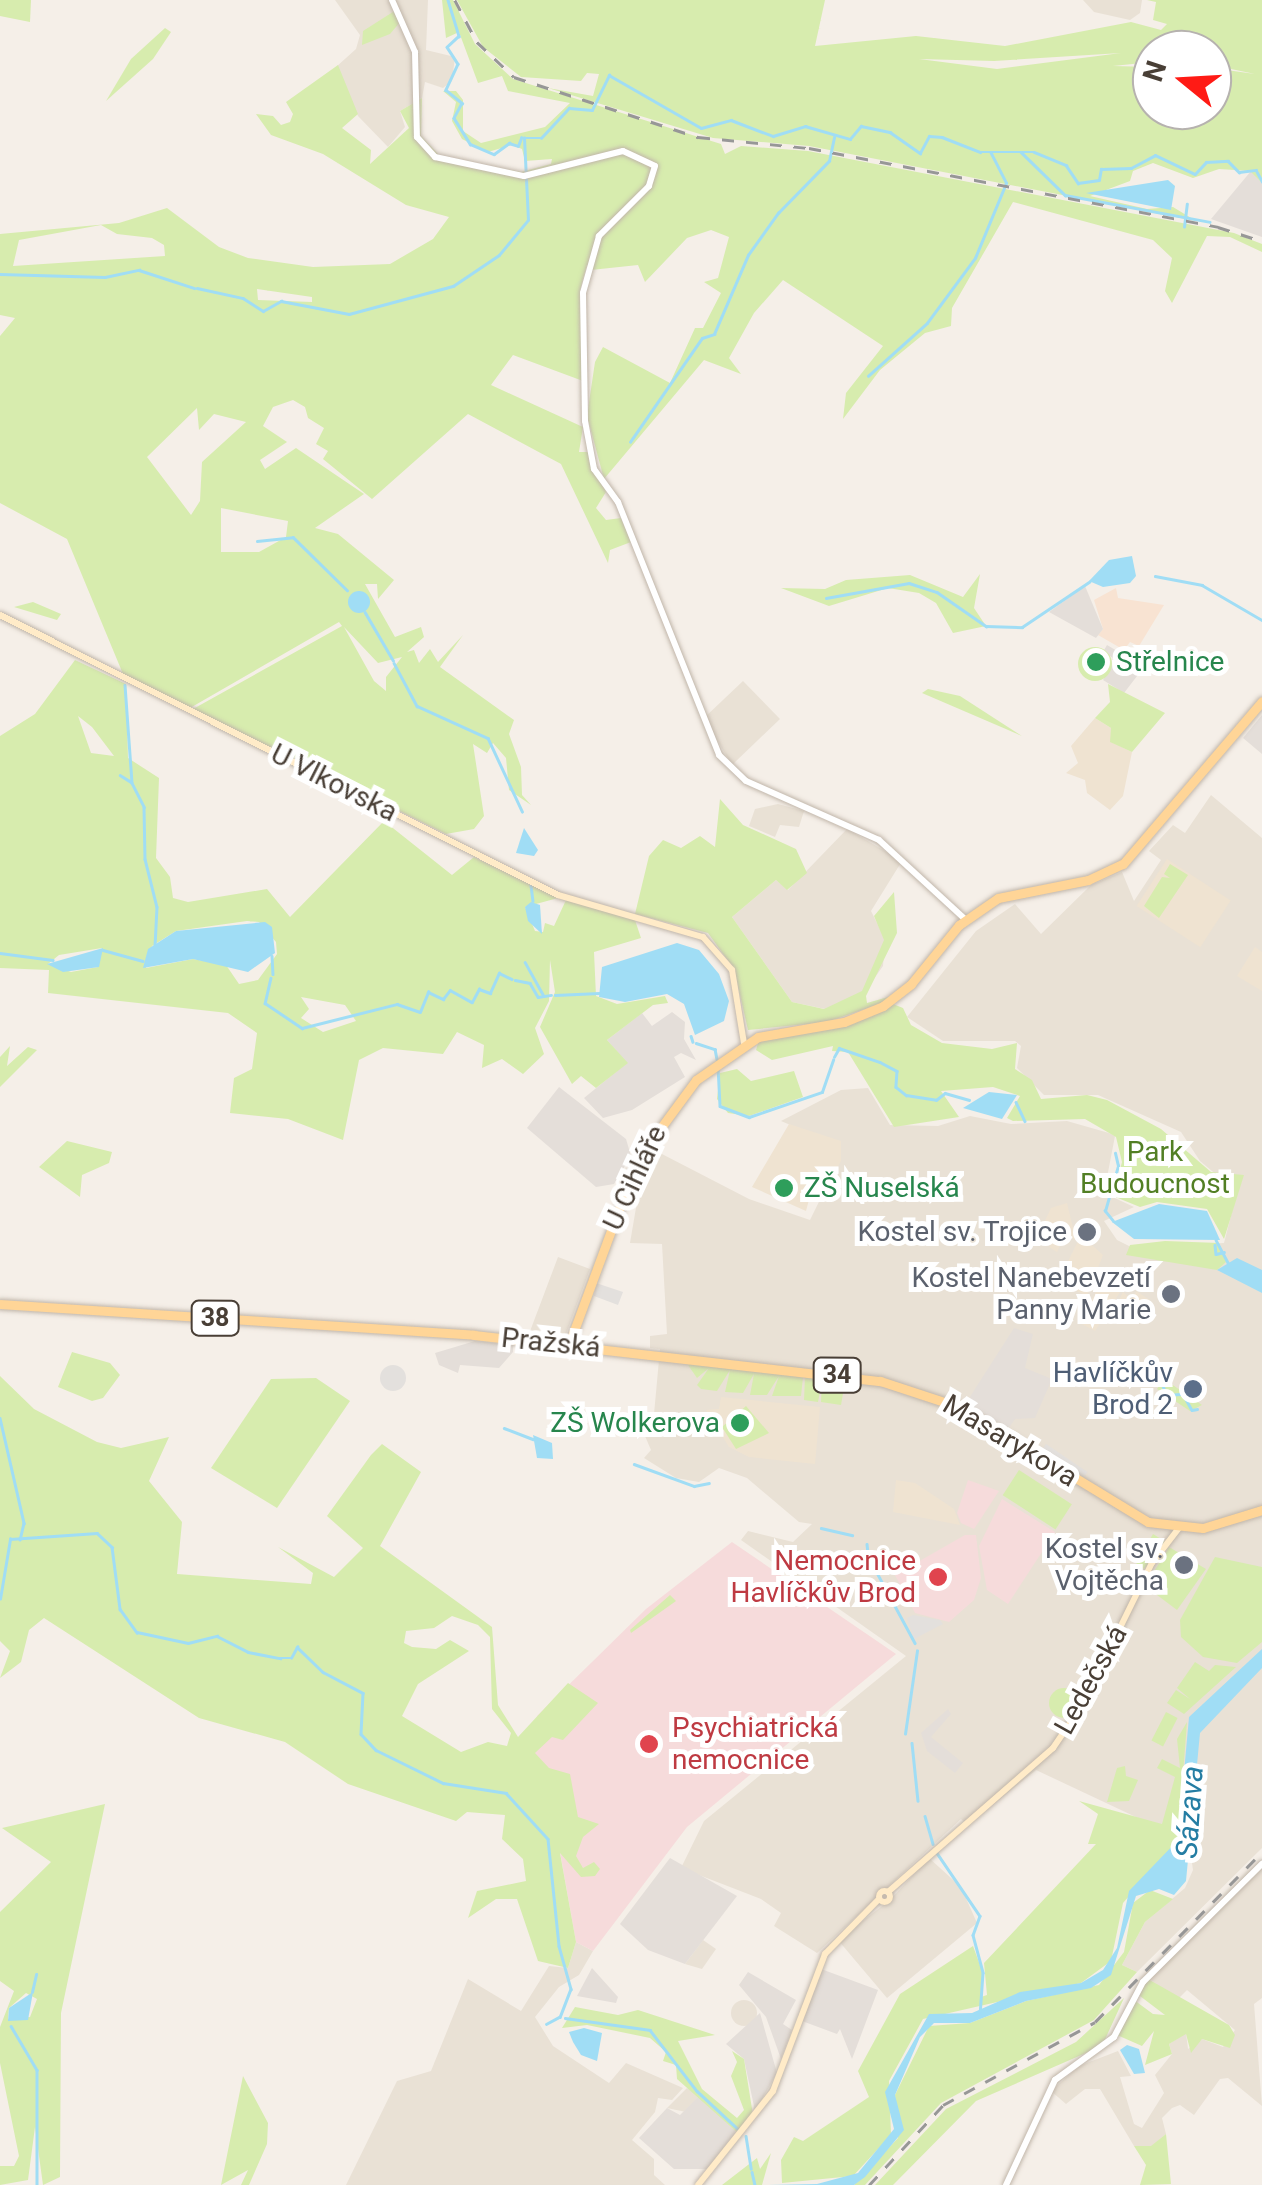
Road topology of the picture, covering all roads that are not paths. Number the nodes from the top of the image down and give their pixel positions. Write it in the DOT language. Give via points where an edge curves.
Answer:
graph roads {
  1 [pos="392,0"];
  2 [pos="0,616"];
  3 [pos="1262,701"];
  4 [pos="965,919"];
  5 [pos="744,1043"];
  6 [pos="0,1304"];
  7 [pos="580,1312"];
  8 [pos="550,1342"];
  9 [pos="569,1344"];
  10 [pos="591,1347"];
  11 [pos="628,1351"];
  12 [pos="1262,1510"];
  13 [pos="1179,1528"];
  14 [pos="1262,1864"];
  15 [pos="698,2185"];
  16 [pos="1006,2185"];
  1 -- 4 [label="street" via="415,52 414,125 423,148 448,163 526,175 612,152 635,152 655,166 650,186 606,227 592,250 583,294 585,421 594,469 618,502 719,755 746,781 879,840"];
  2 -- 5 [label="main road, U Vlkovska" via="558,895 706,939 726,959"];
  3 -- 4 [label="main road, U Cihláře" via="1129,860 1088,880 1003,896"];
  4 -- 5 [label="main road, U Cihláře" via="891,1002 852,1020"];
  5 -- 7 [label="main road, U Cihláře" via="696,1080 655,1130"];
  6 -- 8 [label="main road, Pražská / 38"];
  7 -- 8 [label="main road" via="566,1338"];
  7 -- 9 [label="main road, U Cihláře"];
  7 -- 10 [label="main road" via="578,1334"];
  8 -- 9 [label="main road, Pražská / 38"];
  9 -- 10 [label="main road, Pražská / 34"];
  10 -- 11 [label="main road, Pražská / 34"];
  11 -- 13 [label="main road, Masarykova / 34" via="912,1388 980,1419 1132,1515"];
  12 -- 13 [label="main road, Masarykova / 34" via="1214,1526"];
  13 -- 15 [label="main road, Ledečská" via="1152,1563 1081,1707 1053,1748 888,1892 880,1892 825,1954 773,2092"];
  14 -- 16 [label="street" via="1143,1982 1114,2037 1055,2080"];
}
